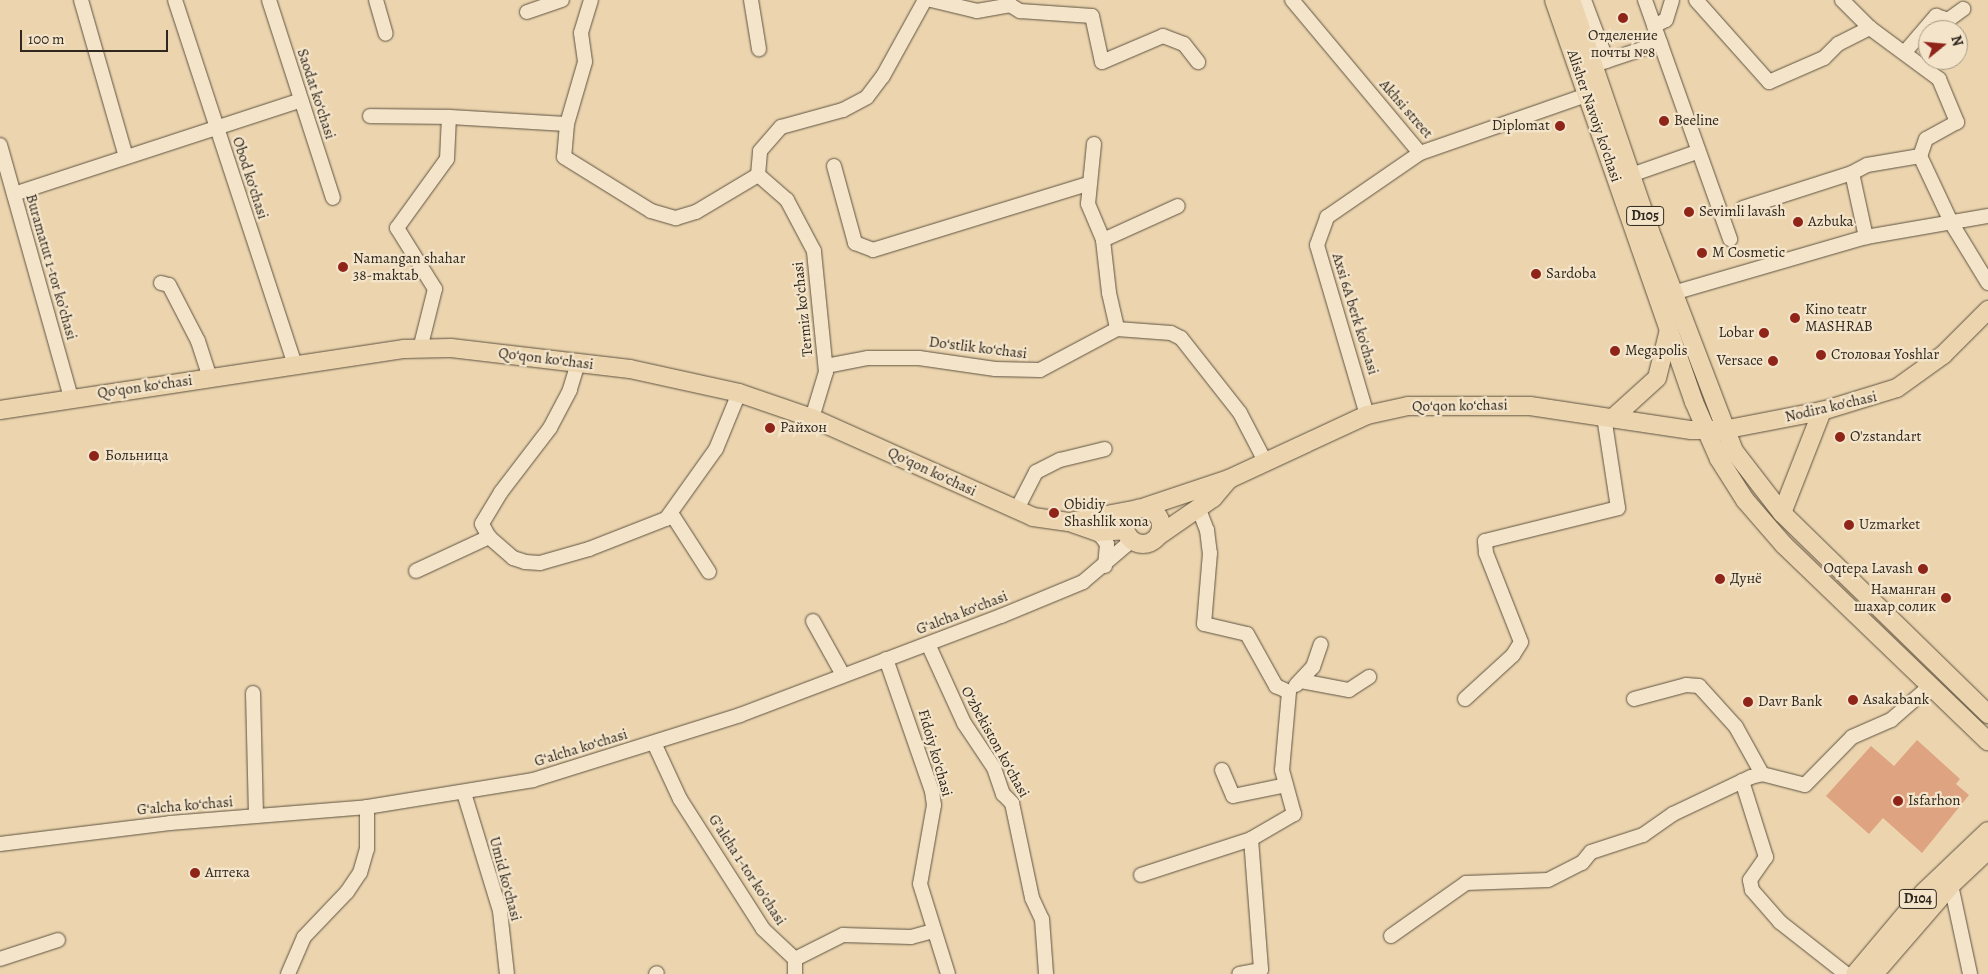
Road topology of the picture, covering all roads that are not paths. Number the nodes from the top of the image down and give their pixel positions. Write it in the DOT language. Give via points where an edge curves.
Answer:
graph roads {
  1 [pos="81,0"];
  2 [pos="175,0"];
  3 [pos="269,0"];
  4 [pos="376,0"];
  5 [pos="562,0"];
  6 [pos="591,0"];
  7 [pos="751,0"];
  8 [pos="925,0"];
  9 [pos="931,0"];
  10 [pos="1292,0"];
  11 [pos="1554,0"];
  12 [pos="1571,0"];
  13 [pos="1584,0"];
  14 [pos="1645,0"];
  15 [pos="1672,0"];
  16 [pos="1696,0"];
  17 [pos="1842,0"];
  18 [pos="1963,9"];
  19 [pos="527,12"];
  20 [pos="1654,26"];
  21 [pos="1870,28"];
  22 [pos="386,34"];
  23 [pos="1660,43"];
  24 [pos="759,49"];
  25 [pos="1905,52"];
  26 [pos="1198,62"];
  27 [pos="1600,63"];
  28 [pos="1587,95"];
  29 [pos="301,100"];
  30 [pos="370,116"];
  31 [pos="449,117"];
  32 [pos="567,124"];
  33 [pos="216,127"];
  34 [pos="1094,144"];
  35 [pos="0,145"];
  36 [pos="1697,152"];
  37 [pos="1420,153"];
  38 [pos="1920,156"];
  39 [pos="126,157"];
  40 [pos="834,166"];
  41 [pos="758,174"];
  42 [pos="1852,174"];
  43 [pos="1631,175"];
  44 [pos="1088,184"];
  45 [pos="14,194"];
  46 [pos="333,198"];
  47 [pos="1178,206"];
  48 [pos="1742,208"];
  49 [pos="1988,216"];
  50 [pos="1952,224"];
  51 [pos="1866,237"];
  52 [pos="1730,239"];
  53 [pos="1103,240"];
  54 [pos="161,283"];
  55 [pos="1988,283"];
  56 [pos="1673,293"];
  57 [pos="1988,310"];
  58 [pos="1117,329"];
  59 [pos="1669,330"];
  60 [pos="420,349"];
  61 [pos="578,363"];
  62 [pos="295,365"];
  63 [pos="826,366"];
  64 [pos="210,377"];
  65 [pos="739,393"];
  66 [pos="71,398"];
  67 [pos="0,410"];
  68 [pos="1822,411"];
  69 [pos="1367,415"];
  70 [pos="812,418"];
  71 [pos="1608,418"];
  72 [pos="1705,430"];
  73 [pos="1723,430"];
  74 [pos="1105,449"];
  75 [pos="1265,461"];
  76 [pos="1229,479"];
  77 [pos="1198,507"];
  78 [pos="1139,508"];
  79 [pos="1016,511"];
  80 [pos="671,513"];
  81 [pos="1782,513"];
  82 [pos="1069,522"];
  83 [pos="1098,532"];
  84 [pos="1128,536"];
  85 [pos="1158,536"];
  86 [pos="488,537"];
  87 [pos="1105,566"];
  88 [pos="416,571"];
  89 [pos="709,572"];
  90 [pos="813,621"];
  91 [pos="928,644"];
  92 [pos="1321,644"];
  93 [pos="886,659"];
  94 [pos="842,675"];
  95 [pos="1369,676"];
  96 [pos="1300,681"];
  97 [pos="1930,686"];
  98 [pos="1289,692"];
  99 [pos="253,694"];
  100 [pos="1466,698"];
  101 [pos="1634,699"];
  102 [pos="1988,714"];
  103 [pos="1988,741"];
  104 [pos="654,743"];
  105 [pos="1222,770"];
  106 [pos="1762,774"];
  107 [pos="1742,781"];
  108 [pos="1286,785"];
  109 [pos="464,793"];
  110 [pos="367,807"];
  111 [pos="256,816"];
  112 [pos="1988,831"];
  113 [pos="1252,839"];
  114 [pos="0,844"];
  115 [pos="1988,850"];
  116 [pos="1141,875"];
  117 [pos="1951,885"];
  118 [pos="934,931"];
  119 [pos="1391,936"];
  120 [pos="58,940"];
  121 [pos="795,958"];
  122 [pos="0,959"];
  123 [pos="288,974"];
  124 [pos="507,974"];
  125 [pos="795,974"];
  126 [pos="948,974"];
  127 [pos="1046,974"];
  128 [pos="1239,974"];
  129 [pos="1846,974"];
  130 [pos="1855,974"];
  131 [pos="1874,974"];
  132 [pos="1970,974"];
  1 -- 39 [label="street"];
  2 -- 33 [label="street, Obod koʻchasi"];
  3 -- 29 [label="street, Saodat koʻchasi"];
  4 -- 22 [label="street"];
  5 -- 19 [label="street"];
  6 -- 32 [label="street" via="581,33 584,66"];
  7 -- 24 [label="street"];
  8 -- 41 [label="street" via="883,76 866,97 843,110 781,127 763,144"];
  9 -- 26 [label="street" via="977,11 1010,5 1020,11 1092,16 1102,62 1163,36 1184,44"];
  10 -- 37 [label="street, Akhsi street"];
  11 -- 28 [label="main road, Alisher Navoiy ko'chasi / D105"];
  12 -- 27 [label="main road, Alisher Navoiy ko'chasi / D105"];
  13 -- 27 [label="street"];
  14 -- 20 [label="street"];
  15 -- 20 [label="street" via="1666,20"];
  16 -- 21 [label="street" via="1769,82 1824,58 1838,44"];
  17 -- 21 [label="street"];
  18 -- 25 [label="street" via="1948,20 1936,16"];
  20 -- 23 [label="street"];
  21 -- 25 [label="street"];
  23 -- 27 [label="street"];
  23 -- 36 [label="street"];
  25 -- 38 [label="street" via="1939,79 1956,120 1955,125 1926,139"];
  27 -- 43 [label="main road, Alisher Navoiy ko'chasi / D105"];
  28 -- 37 [label="street, Akhsi street"];
  28 -- 59 [label="main road, Alisher Navoiy ko'chasi / D105"];
  29 -- 33 [label="street"];
  29 -- 46 [label="street, Saodat koʻchasi"];
  30 -- 31 [label="street"];
  31 -- 32 [label="street"];
  31 -- 60 [label="street" via="447,159 397,228 435,289"];
  32 -- 41 [label="street" via="564,157 660,215 676,218 696,212"];
  33 -- 39 [label="street"];
  33 -- 62 [label="street, Obod koʻchasi"];
  34 -- 44 [label="street"];
  35 -- 45 [label="street, Buramatut 1-tor koʼchasi"];
  36 -- 43 [label="street"];
  36 -- 52 [label="street"];
  37 -- 69 [label="street, Axsi 6А berk ko'chasi" via="1327,217 1317,245"];
  38 -- 42 [label="street" via="1867,164"];
  38 -- 50 [label="street"];
  39 -- 45 [label="street"];
  40 -- 44 [label="street" via="855,243 873,250"];
  41 -- 63 [label="street, Termiz koʻchasi" via="787,200 814,251"];
  42 -- 48 [label="street"];
  42 -- 51 [label="street"];
  43 -- 56 [label="main road, Alisher Navoiy ko'chasi / D105"];
  44 -- 53 [label="street" via="1088,204"];
  45 -- 66 [label="street, Buramatut 1-tor koʼchasi"];
  47 -- 53 [label="street"];
  49 -- 50 [label="street"];
  50 -- 51 [label="street"];
  50 -- 55 [label="street"];
  51 -- 56 [label="street"];
  53 -- 58 [label="street"];
  54 -- 64 [label="street" via="169,285 198,341"];
  56 -- 73 [label="main road, Alisher Navoiy ko'chasi / D105"];
  57 -- 68 [label="main road, Nodira ko'chasi" via="1943,355 1897,388"];
  58 -- 63 [label="street, Doʻstlik koʻchasi" via="1040,370 996,369 919,358 868,358"];
  58 -- 75 [label="street" via="1171,333 1181,338 1240,413"];
  59 -- 71 [label="main road" via="1657,378"];
  59 -- 72 [label="main road, Alisher Navoiy ko'chasi / D105"];
  60 -- 61 [label="main road, Qoʻqon koʻchasi" via="451,348"];
  60 -- 62 [label="main road, Qoʻqon koʻchasi"];
  61 -- 65 [label="main road, Qoʻqon koʻchasi" via="691,380"];
  61 -- 86 [label="street" via="570,390 550,428 483,520 482,527"];
  62 -- 64 [label="main road, Qoʻqon koʻchasi"];
  63 -- 70 [label="street, Termiz koʻchasi" via="824,384"];
  64 -- 66 [label="main road, Qoʻqon koʻchasi"];
  65 -- 70 [label="main road, Qoʻqon koʻchasi"];
  65 -- 80 [label="street" via="716,449"];
  66 -- 67 [label="main road, Qoʻqon koʻchasi"];
  68 -- 73 [label="main road, Nodira ko'chasi"];
  68 -- 81 [label="main road"];
  69 -- 71 [label="main road, Qoʻqon koʻchasi" via="1408,406 1530,406"];
  69 -- 75 [label="main road, Qoʻqon koʻchasi"];
  70 -- 79 [label="main road, Qoʻqon koʻchasi"];
  71 -- 72 [label="main road, Qoʻqon koʻchasi"];
  71 -- 100 [label="street" via="1618,508 1485,541 1486,553 1521,642 1513,655"];
  72 -- 73 [label="main road, Nodira ko'chasi"];
  72 -- 97 [label="main road, D105" via="1745,500 1784,545"];
  73 -- 81 [label="main road, Alisher Navoiy ko'chasi / D105" via="1746,470"];
  74 -- 79 [label="street" via="1060,460 1036,472"];
  75 -- 76 [label="main road, Qoʻqon koʻchasi"];
  76 -- 77 [label="main road, Qoʻqon koʻchasi"];
  76 -- 78 [label="main road, Qoʻqon koʻchasi"];
  77 -- 85 [label="main road, Qoʻqon koʻchasi"];
  77 -- 98 [label="street" via="1207,530 1210,553 1204,624 1247,634 1276,686"];
  78 -- 82 [label="main road, Qoʻqon koʻchasi"];
  78 -- 84 [label="main road" via="1126,518"];
  78 -- 85 [label="main road" via="1159,518"];
  79 -- 82 [label="main road, Qoʻqon koʻchasi"];
  80 -- 86 [label="street" via="666,519 615,539 540,563 513,558"];
  80 -- 89 [label="street"];
  81 -- 102 [label="main road, Alisher Navoiy ko'chasi / D105"];
  82 -- 83 [label="main road, Qoʻqon koʻchasi"];
  83 -- 84 [label="main road, Qoʻqon koʻchasi"];
  83 -- 87 [label="street" via="1107,544"];
  84 -- 85 [label="main road" via="1143,545"];
  84 -- 87 [label="street, Gʻalcha koʻchasi"];
  86 -- 88 [label="street"];
  87 -- 91 [label="street, Gʻalcha koʻchasi" via="1060,592"];
  90 -- 94 [label="street"];
  91 -- 93 [label="street, Gʻalcha koʻchasi"];
  91 -- 127 [label="street, Oʻzbekiston koʻchasi" via="964,723 994,768 1003,794 1012,803 1032,898 1042,919"];
  92 -- 96 [label="street" via="1313,667"];
  93 -- 94 [label="street, Gʻalcha koʻchasi"];
  93 -- 118 [label="street, Fidoiy koʻchasi" via="932,791 931,826 919,875"];
  94 -- 104 [label="street, Gʻalcha koʻchasi" via="740,715"];
  95 -- 96 [label="street" via="1349,690"];
  96 -- 98 [label="street"];
  97 -- 103 [label="main road, D105"];
  97 -- 106 [label="street" via="1891,720 1852,737 1805,785"];
  98 -- 108 [label="street" via="1282,770"];
  99 -- 111 [label="street"];
  101 -- 106 [label="street" via="1686,685 1699,686 1736,727"];
  104 -- 109 [label="street, Gʻalcha koʻchasi" via="533,780"];
  104 -- 121 [label="street, Gʼalcha 1-tor koʼchasi" via="680,799 764,928"];
  105 -- 108 [label="street" via="1233,796"];
  106 -- 107 [label="street"];
  107 -- 119 [label="street" via="1673,814 1643,835 1591,852 1582,863 1548,880 1466,883"];
  107 -- 129 [label="street" via="1766,857 1750,880 1752,890 1780,922"];
  108 -- 113 [label="street" via="1294,814"];
  109 -- 110 [label="street, Gʻalcha koʻchasi"];
  109 -- 124 [label="street, Umid koʻchasi" via="500,911"];
  110 -- 111 [label="street, Gʻalcha koʻchasi"];
  110 -- 123 [label="street" via="367,850 360,873 347,892 304,937"];
  111 -- 114 [label="street, Gʻalcha koʻchasi" via="96,830"];
  112 -- 130 [label="main road, D104" via="1924,892"];
  113 -- 116 [label="street"];
  113 -- 128 [label="street" via="1261,970"];
  115 -- 117 [label="main road, D104"];
  117 -- 131 [label="main road, D104"];
  117 -- 132 [label="street"];
  118 -- 121 [label="street" via="911,937 843,935"];
  118 -- 126 [label="street, Fidoiy koʻchasi"];
  120 -- 122 [label="street"];
  121 -- 125 [label="street"];
}
